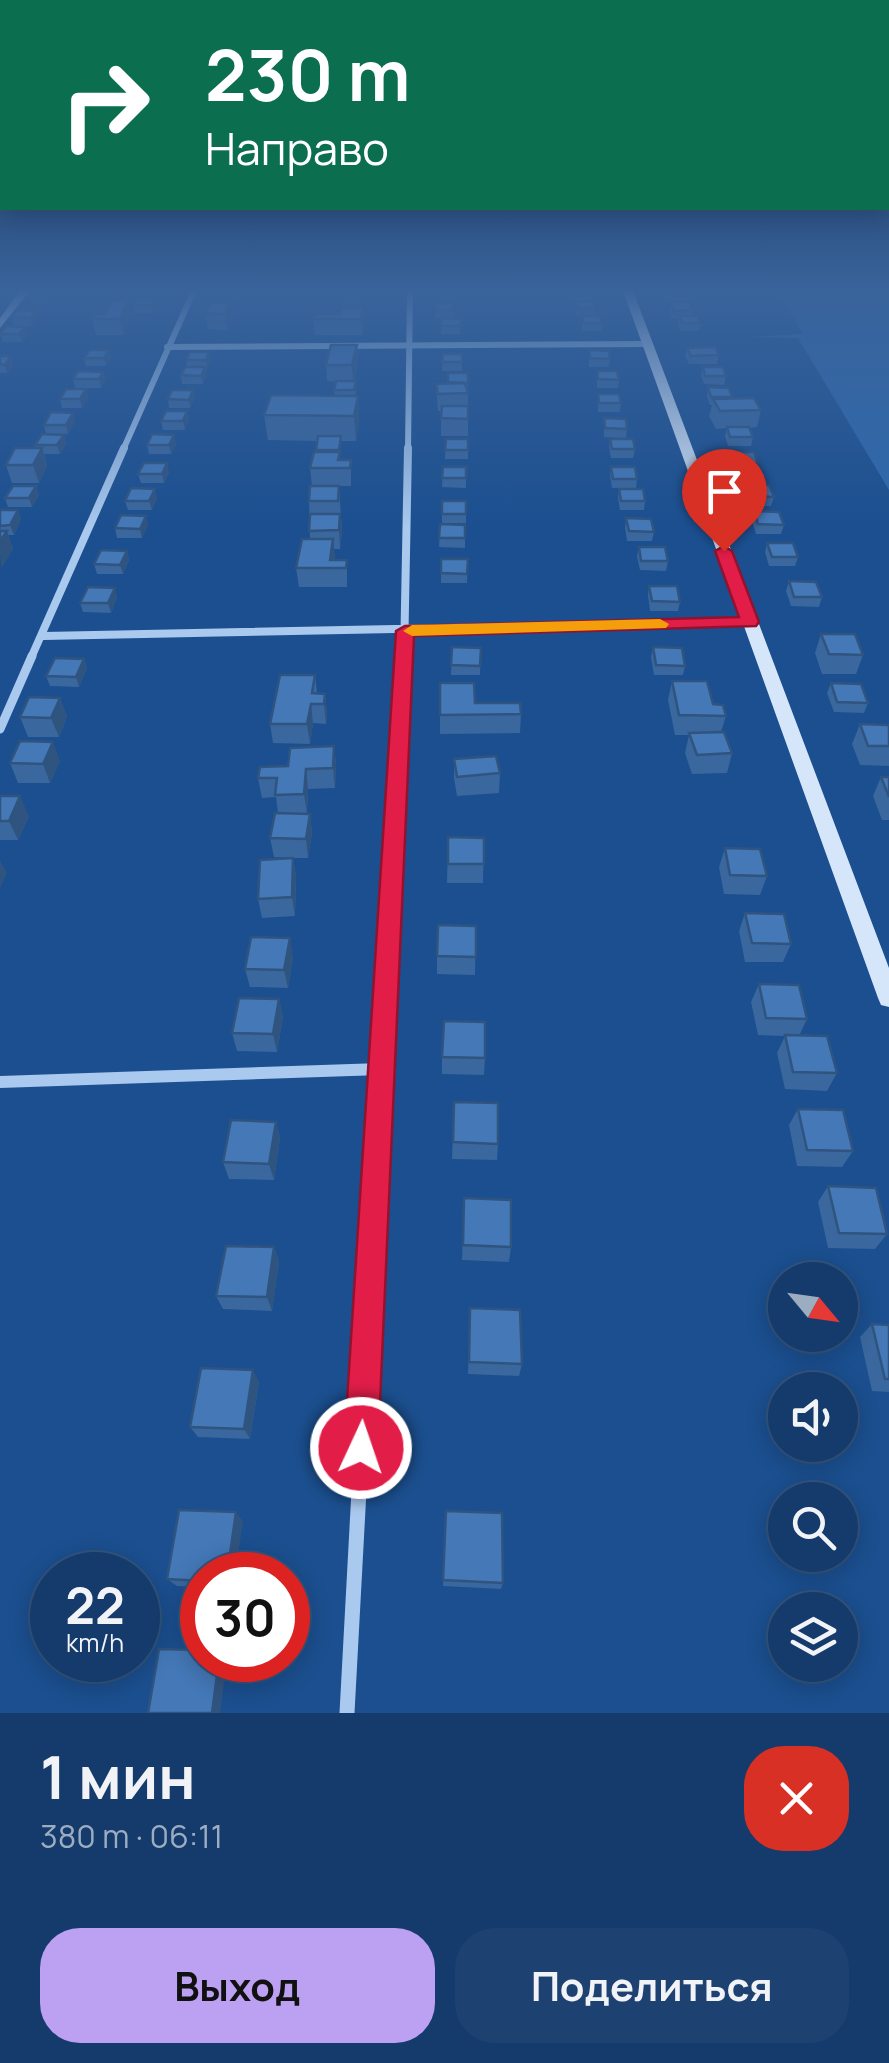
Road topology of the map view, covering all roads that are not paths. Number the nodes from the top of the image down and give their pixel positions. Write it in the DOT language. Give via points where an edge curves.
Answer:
graph roads {
  1 [pos="158,368"];
  2 [pos="406,368"];
  3 [pos="656,368"];
  4 [pos="750,622"];
  5 [pos="405,631"];
  6 [pos="44,636"];
  7 [pos="0,729"];
  8 [pos="889,998"];
  9 [pos="381,1069"];
  10 [pos="0,1082"];
  11 [pos="347,1713"];
  1 -- 6 [label="street"];
  2 -- 5 [label="street"];
  3 -- 4 [label="main road"];
  4 -- 5 [label="street"];
  4 -- 8 [label="main road"];
  5 -- 6 [label="street"];
  5 -- 9 [label="street"];
  6 -- 7 [label="street"];
  9 -- 10 [label="street"];
  9 -- 11 [label="street"];
}
